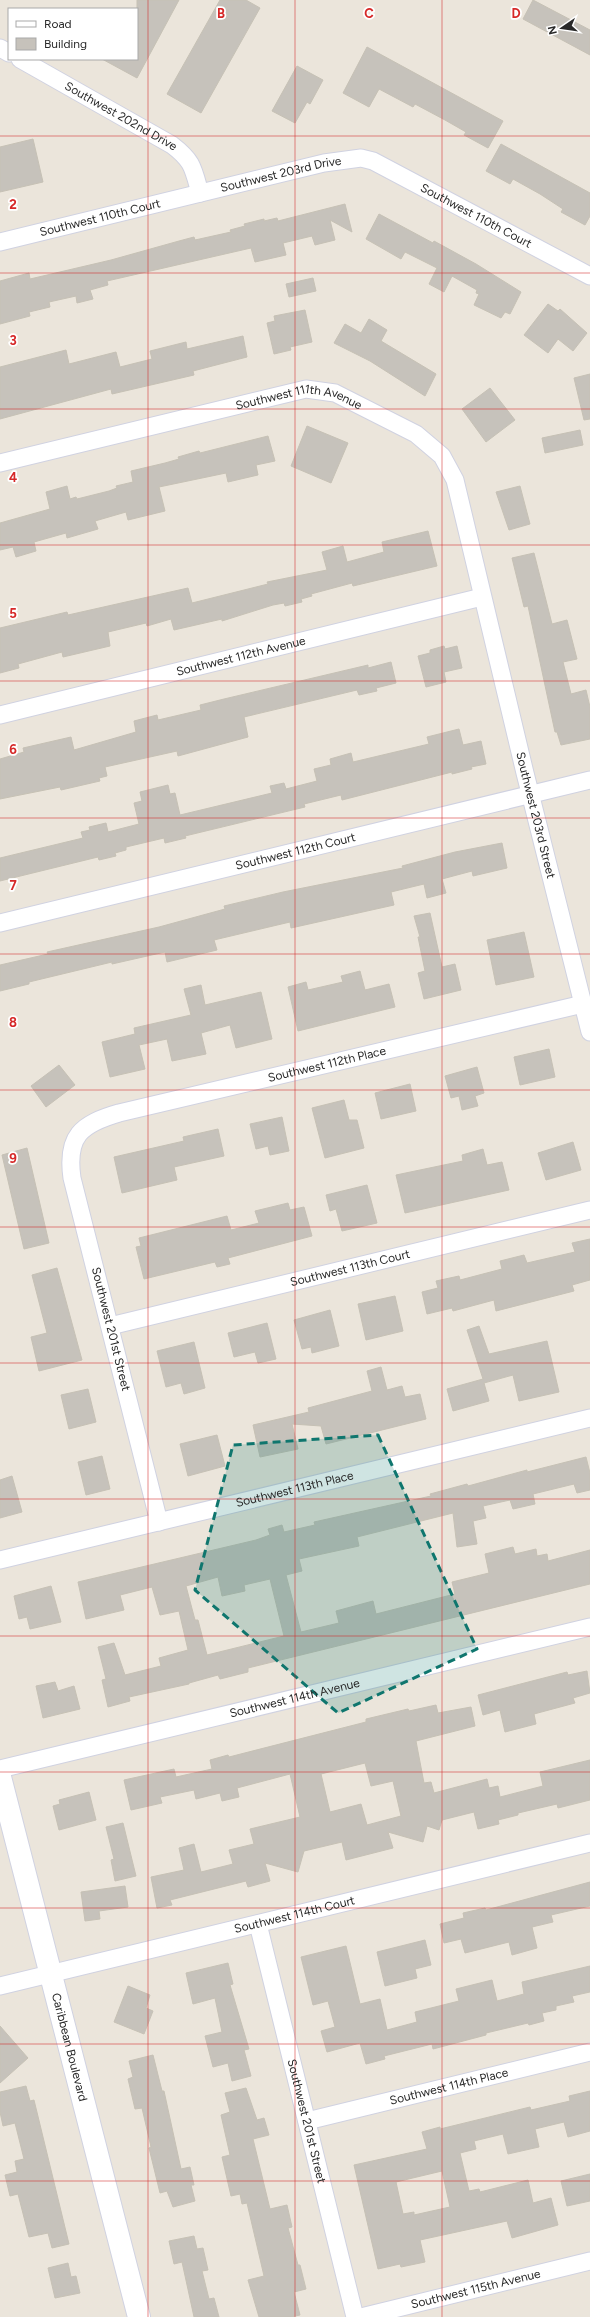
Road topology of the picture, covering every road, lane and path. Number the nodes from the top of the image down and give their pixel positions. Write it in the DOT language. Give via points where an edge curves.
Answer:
graph roads {
  1 [pos="22,60"];
  2 [pos="361,158"];
  3 [pos="200,193"];
  4 [pos="0,242"];
  5 [pos="590,276"];
  6 [pos="0,463"];
  7 [pos="482,597"];
  8 [pos="0,715"];
  9 [pos="590,780"];
  10 [pos="530,795"];
  11 [pos="0,923"];
  12 [pos="583,1004"];
  13 [pos="590,1032"];
  14 [pos="76,1136"];
  15 [pos="590,1210"];
  16 [pos="110,1326"];
  17 [pos="590,1418"];
  18 [pos="160,1522"];
  19 [pos="0,1560"];
  20 [pos="590,1627"];
  21 [pos="0,1769"];
  22 [pos="0,1777"];
  23 [pos="590,1843"];
  24 [pos="258,1924"];
  25 [pos="52,1974"];
  26 [pos="0,1986"];
  27 [pos="590,2052"];
  28 [pos="307,2121"];
  29 [pos="590,2261"];
  30 [pos="139,2317"];
  31 [pos="355,2317"];
  32 [pos="361,2317"];
  1 -- 3 [label="street, Southwest 202nd Drive" via="187,156 194,168"];
  2 -- 3 [label="street, Southwest 203rd Drive" via="324,163"];
  2 -- 5 [label="street, Southwest 110th Court" via="406,177"];
  3 -- 4 [label="street, Southwest 110th Court"];
  6 -- 7 [label="street, Southwest 111th Avenue" via="290,392 320,390 335,393 416,434 442,456 455,480"];
  7 -- 8 [label="street, Southwest 112th Avenue"];
  7 -- 10 [label="street, Southwest 203rd Street"];
  9 -- 10 [label="street, Southwest 112th Court"];
  10 -- 11 [label="street, Southwest 112th Court"];
  10 -- 12 [label="street, Southwest 203rd Street"];
  12 -- 13 [label="street, Southwest 203rd Street"];
  12 -- 14 [label="street, Southwest 112th Place" via="119,1113 93,1122"];
  14 -- 16 [label="street, Southwest 201st Street" via="71,1156 72,1178"];
  15 -- 16 [label="street, Southwest 113th Court"];
  16 -- 18 [label="street, Southwest 201st Street"];
  17 -- 18 [label="street, Southwest 113th Place"];
  18 -- 19 [label="street, Southwest 113th Place"];
  20 -- 21 [label="street, Southwest 114th Avenue"];
  22 -- 25 [label="street, Caribbean Boulevard"];
  23 -- 24 [label="street, Southwest 114th Court"];
  24 -- 25 [label="street, Southwest 114th Court"];
  24 -- 28 [label="street, Southwest 201st Street"];
  25 -- 26 [label="street, Southwest 114th Court"];
  25 -- 30 [label="street, Caribbean Boulevard"];
  27 -- 28 [label="street, Southwest 114th Place"];
  28 -- 31 [label="street, Southwest 201st Street"];
  29 -- 32 [label="street, Southwest 115th Avenue"];
}
